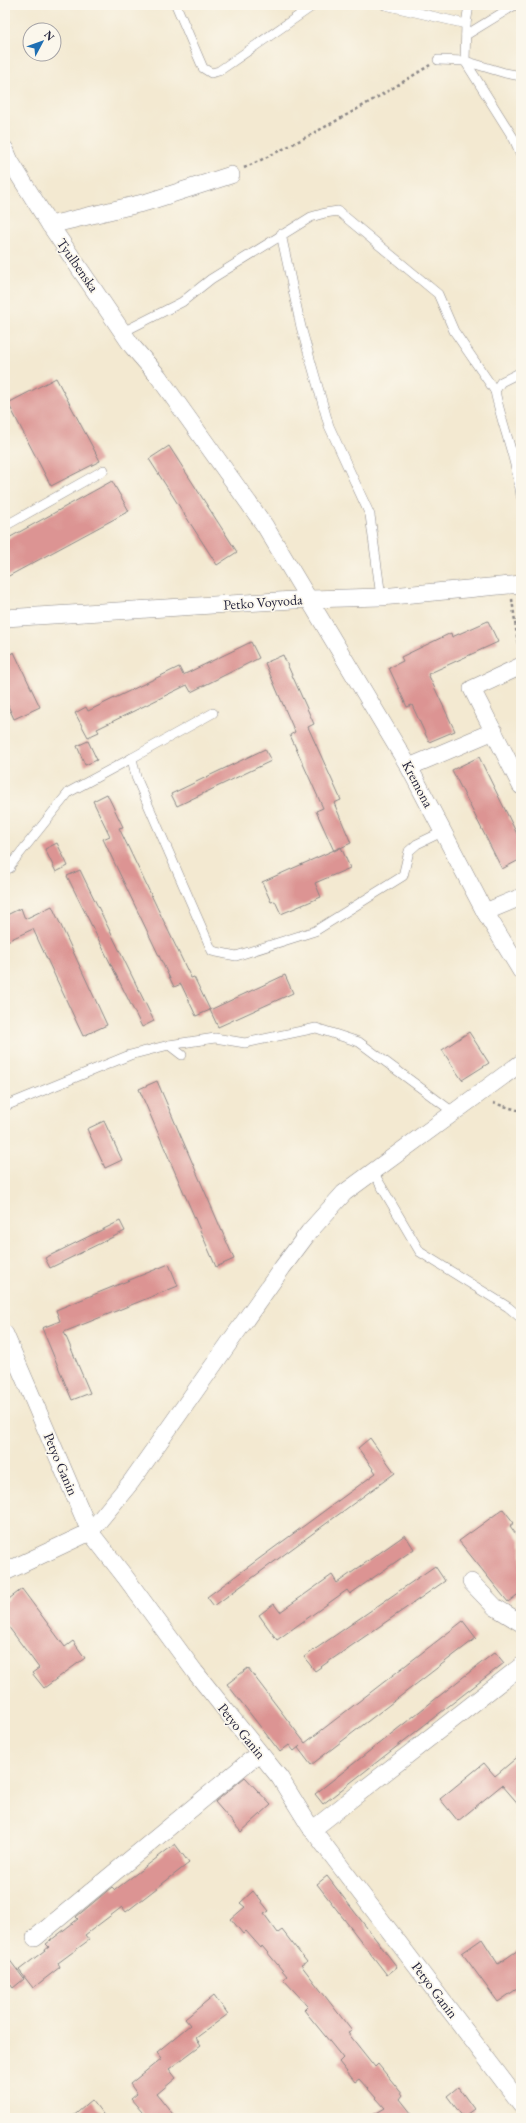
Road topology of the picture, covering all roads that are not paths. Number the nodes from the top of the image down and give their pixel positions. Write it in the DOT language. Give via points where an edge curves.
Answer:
graph roads {
  1 [pos="176,5"];
  2 [pos="314,5"];
  3 [pos="385,5"];
  4 [pos="469,5"];
  5 [pos="515,5"];
  6 [pos="466,24"];
  7 [pos="466,35"];
  8 [pos="438,60"];
  9 [pos="465,61"];
  10 [pos="521,76"];
  11 [pos="5,150"];
  12 [pos="521,155"];
  13 [pos="231,175"];
  14 [pos="50,225"];
  15 [pos="281,234"];
  16 [pos="123,332"];
  17 [pos="521,372"];
  18 [pos="158,376"];
  19 [pos="495,391"];
  20 [pos="104,470"];
  21 [pos="521,496"];
  22 [pos="5,526"];
  23 [pos="516,591"];
  24 [pos="381,597"];
  25 [pos="310,599"];
  26 [pos="5,618"];
  27 [pos="521,666"];
  28 [pos="213,713"];
  29 [pos="494,731"];
  30 [pos="132,758"];
  31 [pos="409,767"];
  32 [pos="521,786"];
  33 [pos="442,832"];
  34 [pos="5,857"];
  35 [pos="8,870"];
  36 [pos="521,897"];
  37 [pos="485,912"];
  38 [pos="521,971"];
  39 [pos="169,1046"];
  40 [pos="182,1055"];
  41 [pos="521,1063"];
  42 [pos="5,1106"];
  43 [pos="453,1112"];
  44 [pos="373,1172"];
  45 [pos="521,1318"];
  46 [pos="5,1334"];
  47 [pos="90,1532"];
  48 [pos="6,1570"];
  49 [pos="471,1582"];
  50 [pos="521,1623"];
  51 [pos="521,1666"];
  52 [pos="260,1753"];
  53 [pos="312,1830"];
  54 [pos="35,1938"];
  55 [pos="521,2104"];
  1 -- 2 [label="lane" via="203,68 211,73 219,71"];
  3 -- 6 [label="lane"];
  4 -- 6 [label="lane"];
  5 -- 7 [label="lane"];
  6 -- 7 [label="lane"];
  7 -- 9 [label="lane"];
  8 -- 9 [label="lane"];
  9 -- 10 [label="lane"];
  9 -- 12 [label="lane" via="514,139"];
  11 -- 14 [label="street, Tyulbenska"];
  13 -- 14 [label="street" via="147,202"];
  14 -- 16 [label="street, Tyulbenska"];
  15 -- 16 [label="lane" via="211,279 182,302"];
  15 -- 19 [label="lane" via="311,217 338,212 438,294 454,331"];
  15 -- 24 [label="lane" via="301,327 329,426 370,515"];
  16 -- 18 [label="street, Tyulbenska"];
  17 -- 19 [label="lane" via="501,382"];
  18 -- 25 [label="street, Kremona" via="265,526"];
  19 -- 21 [label="lane"];
  20 -- 22 [label="lane"];
  23 -- 24 [label="street, Petko Voyvoda"];
  24 -- 25 [label="street, Petko Voyvoda"];
  25 -- 26 [label="street, Petko Voyvoda"];
  25 -- 31 [label="street, Kremona"];
  27 -- 29 [label="street" via="472,689"];
  28 -- 30 [label="lane"];
  29 -- 31 [label="street"];
  29 -- 32 [label="street"];
  30 -- 33 [label="lane" via="136,777 212,951 236,956 315,931 403,876 409,851 417,844"];
  30 -- 35 [label="lane" via="69,792"];
  31 -- 33 [label="street, Kremona"];
  33 -- 37 [label="street, Kremona"];
  34 -- 35 [label="lane"];
  36 -- 37 [label="street"];
  37 -- 38 [label="street, Kremona"];
  39 -- 40 [label="lane"];
  39 -- 42 [label="lane" via="130,1055"];
  39 -- 43 [label="lane" via="215,1038 245,1043 316,1028 359,1042"];
  41 -- 43 [label="street"];
  43 -- 44 [label="street"];
  44 -- 45 [label="lane" via="420,1252 508,1307"];
  44 -- 47 [label="street" via="344,1193 309,1232 131,1482"];
  46 -- 47 [label="street, Petyo Ganin"];
  47 -- 48 [label="street"];
  47 -- 52 [label="street, Petyo Ganin" via="194,1672"];
  49 -- 50 [label="street" via="495,1607"];
  51 -- 53 [label="street"];
  52 -- 53 [label="street, Petyo Ganin" via="280,1778"];
  52 -- 54 [label="street"];
  53 -- 55 [label="street, Petyo Ganin"];
}
